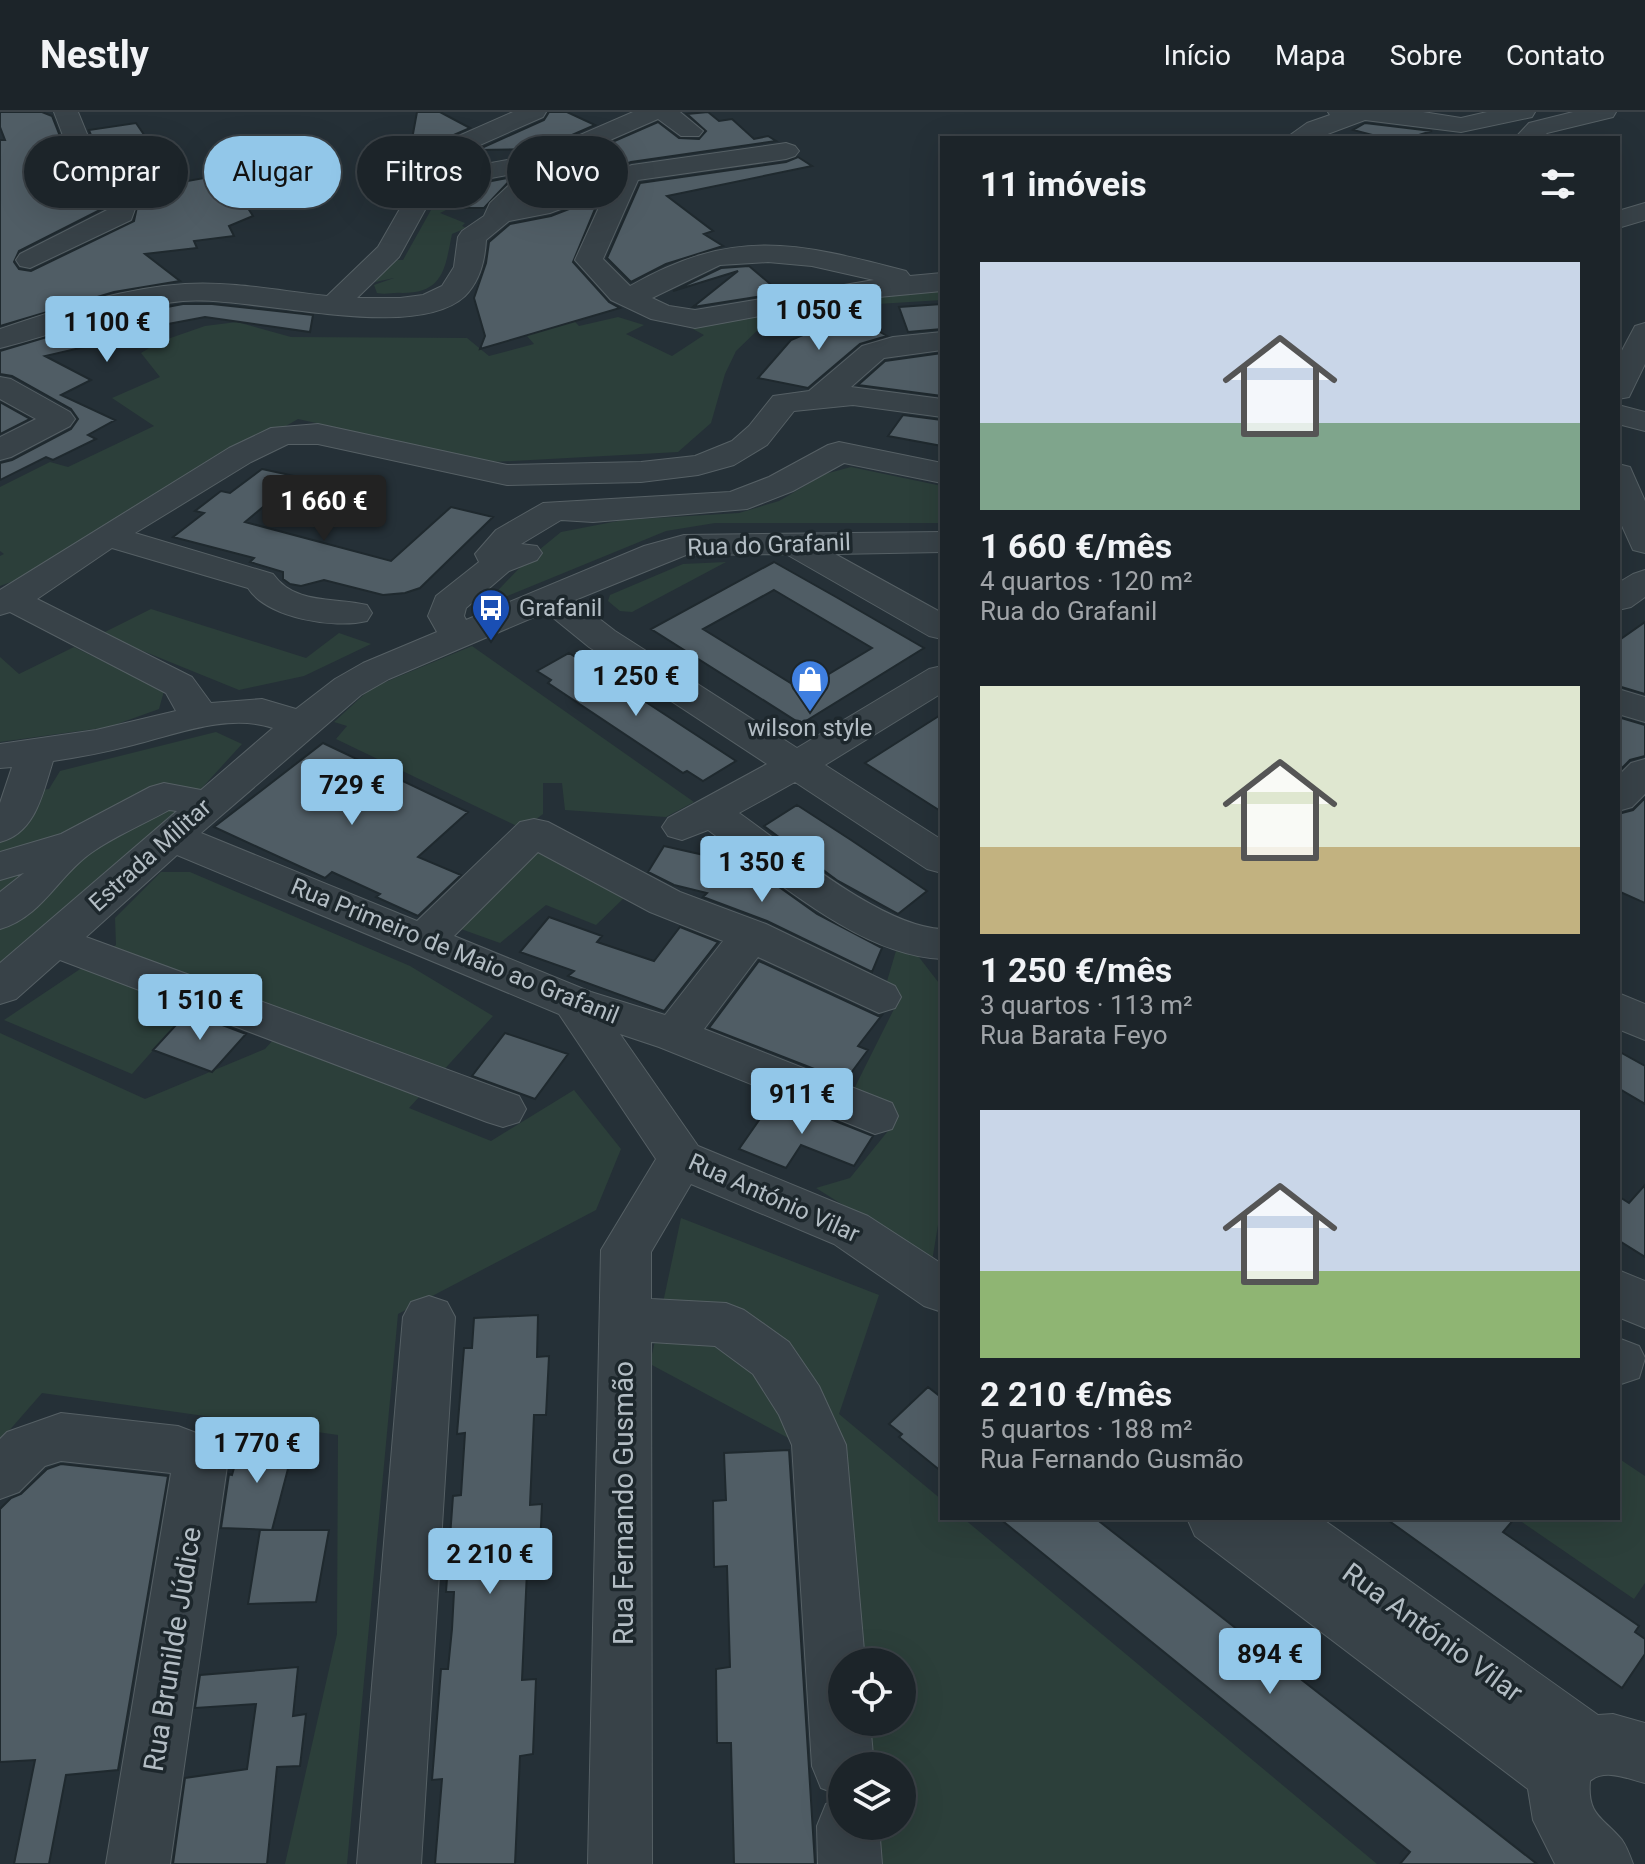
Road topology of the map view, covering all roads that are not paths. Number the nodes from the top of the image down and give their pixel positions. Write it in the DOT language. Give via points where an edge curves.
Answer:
graph roads {
  1 [pos="68,112"];
  2 [pos="534,112"];
  3 [pos="654,112"];
  4 [pos="664,112"];
  5 [pos="1523,112"];
  6 [pos="1604,112"];
  7 [pos="1348,113"];
  8 [pos="1442,123"];
  9 [pos="690,131"];
  10 [pos="479,136"];
  11 [pos="599,136"];
  12 [pos="1302,136"];
  13 [pos="1530,136"];
  14 [pos="786,151"];
  15 [pos="628,176"];
  16 [pos="507,201"];
  17 [pos="413,208"];
  18 [pos="537,208"];
  19 [pos="612,208"];
  20 [pos="1645,211"];
  21 [pos="500,215"];
  22 [pos="1620,219"];
  23 [pos="30,260"];
  24 [pos="932,283"];
  25 [pos="630,298"];
  26 [pos="333,306"];
  27 [pos="1645,332"];
  28 [pos="0,339"];
  29 [pos="940,341"];
  30 [pos="1620,386"];
  31 [pos="6,396"];
  32 [pos="820,398"];
  33 [pos="940,408"];
  34 [pos="1620,415"];
  35 [pos="1645,422"];
  36 [pos="759,434"];
  37 [pos="0,450"];
  38 [pos="820,461"];
  39 [pos="940,473"];
  40 [pos="1620,482"];
  41 [pos="107,536"];
  42 [pos="1635,540"];
  43 [pos="940,542"];
  44 [pos="790,543"];
  45 [pos="1645,581"];
  46 [pos="550,598"];
  47 [pos="1620,598"];
  48 [pos="6,602"];
  49 [pos="354,613"];
  50 [pos="940,627"];
  51 [pos="458,636"];
  52 [pos="940,678"];
  53 [pos="1620,702"];
  54 [pos="1645,710"];
  55 [pos="197,717"];
  56 [pos="301,724"];
  57 [pos="18,754"];
  58 [pos="796,763"];
  59 [pos="1645,772"];
  60 [pos="1620,796"];
  61 [pos="203,808"];
  62 [pos="0,829"];
  63 [pos="170,836"];
  64 [pos="75,844"];
  65 [pos="940,858"];
  66 [pos="0,866"];
  67 [pos="0,914"];
  68 [pos="751,935"];
  69 [pos="424,940"];
  70 [pos="53,941"];
  71 [pos="940,945"];
  72 [pos="0,988"];
  73 [pos="879,997"];
  74 [pos="575,1003"];
  75 [pos="1620,1010"];
  76 [pos="1645,1024"];
  77 [pos="666,1032"];
  78 [pos="622,1073"];
  79 [pos="503,1109"];
  80 [pos="875,1116"];
  81 [pos="681,1159"];
  82 [pos="940,1290"];
  83 [pos="1620,1292"];
  84 [pos="1645,1307"];
  85 [pos="429,1317"];
  86 [pos="624,1319"];
  87 [pos="0,1475"];
  88 [pos="1218,1520"];
  89 [pos="1279,1520"];
  90 [pos="842,1752"];
  91 [pos="1598,1758"];
  92 [pos="849,1840"];
  93 [pos="138,1864"];
  94 [pos="389,1864"];
  95 [pos="620,1864"];
  96 [pos="850,1864"];
  97 [pos="1601,1864"];
  1 -- 23 [label="street" via="86,162 121,214"];
  2 -- 10 [label="street"];
  3 -- 11 [label="street"];
  4 -- 9 [label="street"];
  5 -- 8 [label="street" via="1470,125"];
  6 -- 13 [label="street" via="1538,128"];
  7 -- 8 [label="street"];
  7 -- 12 [label="street"];
  14 -- 15 [label="street"];
  16 -- 21 [label="street"];
  17 -- 26 [label="street" via="389,251"];
  18 -- 21 [label="street"];
  19 -- 25 [label="street" via="589,260"];
  20 -- 22 [label="street"];
  21 -- 26 [label="street" via="472,237 468,267 454,290 440,299"];
  24 -- 25 [label="street" via="847,291 695,319 661,313"];
  24 -- 25 [label="street" via="842,262 723,255"];
  26 -- 28 [label="street" via="191,292 69,316"];
  27 -- 30 [label="street"];
  29 -- 32 [label="street" via="873,352"];
  31 -- 37 [label="street" via="59,419"];
  32 -- 33 [label="street" via="853,396"];
  32 -- 36 [label="street" via="784,403"];
  34 -- 35 [label="street"];
  36 -- 38 [label="street"];
  36 -- 41 [label="street" via="741,449 691,468 532,475 507,475 318,434 282,435"];
  38 -- 39 [label="street" via="839,452"];
  38 -- 51 [label="street" via="735,502 593,512 553,528 449,604 446,616"];
  40 -- 42 [label="street"];
  41 -- 48 [label="street"];
  41 -- 49 [label="street" via="261,581 271,595 291,603"];
  43 -- 44 [label="street, Rua do Grafanil"];
  44 -- 46 [label="street, Rua do Grafanil" via="684,545"];
  44 -- 50 [label="street"];
  45 -- 47 [label="street"];
  46 -- 51 [label="street, Rua do Grafanil"];
  46 -- 58 [label="street" via="602,639"];
  48 -- 55 [label="street" via="179,685 191,698"];
  51 -- 56 [label="street, Rua do Grafanil" via="362,678"];
  52 -- 58 [label="street"];
  53 -- 54 [label="street"];
  55 -- 56 [label="street" via="262,711"];
  55 -- 57 [label="street"];
  56 -- 61 [label="street, Estrada Militar"];
  57 -- 62 [label="street" via="19,807"];
  58 -- 65 [label="street"];
  58 -- 71 [label="street" via="696,820 874,925 931,948"];
  59 -- 60 [label="street"];
  61 -- 63 [label="street, Estrada Militar"];
  61 -- 64 [label="street" via="164,796"];
  63 -- 69 [label="street, Rua Primeiro de Maio ao Grafanil"];
  63 -- 70 [label="street, Estrada Militar"];
  64 -- 66 [label="street"];
  64 -- 67 [label="street" via="34,888"];
  68 -- 69 [label="street" via="665,902 534,832"];
  68 -- 73 [label="street"];
  68 -- 77 [label="street"];
  69 -- 74 [label="street, Rua Primeiro de Maio ao Grafanil"];
  70 -- 72 [label="street, Estrada Militar"];
  70 -- 79 [label="street"];
  74 -- 77 [label="street, Rua Primeiro de Maio ao Grafanil"];
  74 -- 78 [label="street, Rua António Vilar"];
  75 -- 76 [label="street"];
  77 -- 78 [label="street"];
  77 -- 80 [label="street, Rua Primeiro de Maio ao Grafanil"];
  78 -- 81 [label="street, Rua António Vilar"];
  81 -- 82 [label="street, Rua António Vilar" via="851,1230"];
  81 -- 86 [label="street, Rua Fernando Gusmão" via="626,1250"];
  83 -- 84 [label="street"];
  85 -- 94 [label="street"];
  86 -- 90 [label="street" via="726,1325 771,1358 800,1402 819,1445"];
  86 -- 95 [label="street, Rua Fernando Gusmão"];
  87 -- 93 [label="street, Rua Brunilde Júdice" via="26,1449 61,1437 178,1450 201,1459"];
  88 -- 91 [label="street, Rua António Vilar"];
  89 -- 91 [label="street, Rua António Vilar"];
  91 -- 97 [label="street" via="1556,1794 1571,1836"];
  92 -- 96 [label="street"];
}
